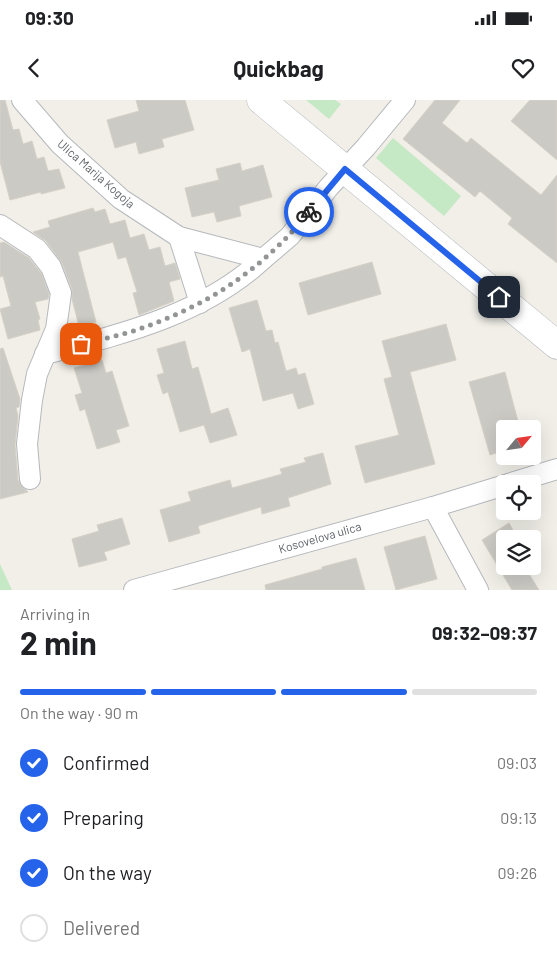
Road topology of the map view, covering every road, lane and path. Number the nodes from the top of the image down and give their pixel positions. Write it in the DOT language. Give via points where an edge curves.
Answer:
graph roads {
  1 [pos="22,100"];
  2 [pos="260,100"];
  3 [pos="405,100"];
  4 [pos="345,169"];
  5 [pos="0,225"];
  6 [pos="179,237"];
  7 [pos="263,259"];
  8 [pos="200,303"];
  9 [pos="557,345"];
  10 [pos="45,354"];
  11 [pos="557,469"];
  12 [pos="537,475"];
  13 [pos="30,479"];
  14 [pos="496,487"];
  15 [pos="433,507"];
  16 [pos="157,587"];
  17 [pos="134,590"];
  18 [pos="478,590"];
  1 -- 6 [label="street, Ulica Marija Kogoja" via="60,144 121,199"];
  2 -- 4 [label="main road"];
  3 -- 4 [label="street"];
  4 -- 7 [label="street" via="290,236"];
  4 -- 9 [label="main road"];
  5 -- 10 [label="street" via="37,249 51,268 61,293 56,329"];
  6 -- 7 [label="street, Ulica Marija Kogoja"];
  6 -- 8 [label="street"];
  7 -- 8 [label="street" via="247,274"];
  8 -- 10 [label="street" via="130,332"];
  10 -- 13 [label="street" via="32,400 27,444"];
  11 -- 12 [label="street, Kosovelova ulica"];
  14 -- 15 [label="street, Kosovelova ulica"];
  15 -- 16 [label="street, Kosovelova ulica"];
  15 -- 18 [label="street"];
  16 -- 17 [label="street, Kosovelova ulica"];
}
